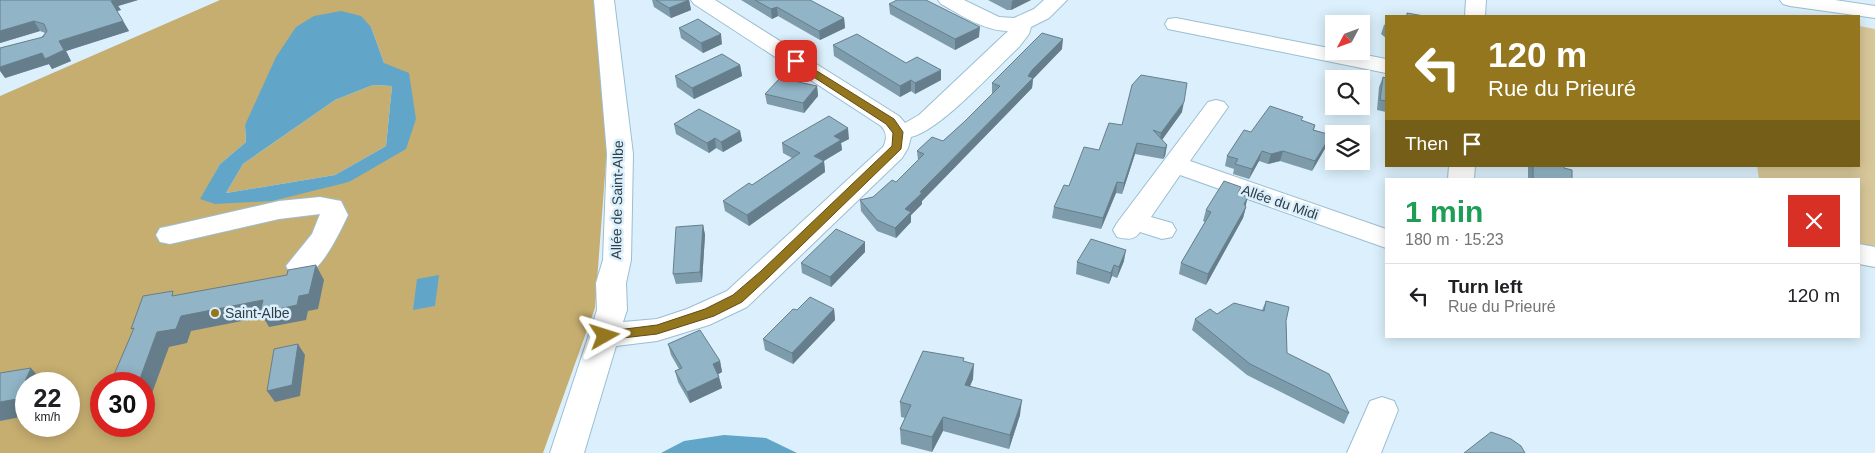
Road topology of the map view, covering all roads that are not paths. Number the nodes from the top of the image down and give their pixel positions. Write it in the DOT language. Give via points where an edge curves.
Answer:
graph roads {
  1 [pos="604,0"];
  2 [pos="701,0"];
  3 [pos="948,0"];
  4 [pos="1057,0"];
  5 [pos="1476,0"];
  6 [pos="1790,0"];
  7 [pos="1810,2"];
  8 [pos="1875,12"];
  9 [pos="1474,15"];
  10 [pos="1176,24"];
  11 [pos="1021,25"];
  12 [pos="1385,66"];
  13 [pos="1217,118"];
  14 [pos="898,132"];
  15 [pos="1174,164"];
  16 [pos="1162,230"];
  17 [pos="170,235"];
  18 [pos="1385,239"];
  19 [pos="1860,254"];
  20 [pos="1875,257"];
  21 [pos="300,266"];
  22 [pos="605,336"];
  23 [pos="1382,410"];
  24 [pos="567,453"];
  25 [pos="1364,453"];
  1 -- 22 [label="street, Allée de Saint-Albe" via="620,154 617,260 611,283 612,310"];
  2 -- 14 [label="street" via="890,122"];
  3 -- 11 [label="street" via="994,23"];
  4 -- 11 [label="street" via="1040,16"];
  5 -- 9 [label="street"];
  6 -- 7 [label="street"];
  7 -- 8 [label="street"];
  10 -- 12 [label="street" via="1262,34"];
  11 -- 14 [label="street" via="1011,42 928,120 911,130"];
  13 -- 15 [label="street"];
  14 -- 22 [label="street" via="899,142 893,152 738,298 698,317 657,330"];
  15 -- 16 [label="street" via="1131,225"];
  15 -- 18 [label="street, Allée du Midi"];
  17 -- 21 [label="street" via="300,206 325,204 331,207 334,215 329,229"];
  19 -- 20 [label="street"];
  22 -- 24 [label="street, Allée de Saint-Albe"];
  23 -- 25 [label="street"];
}
